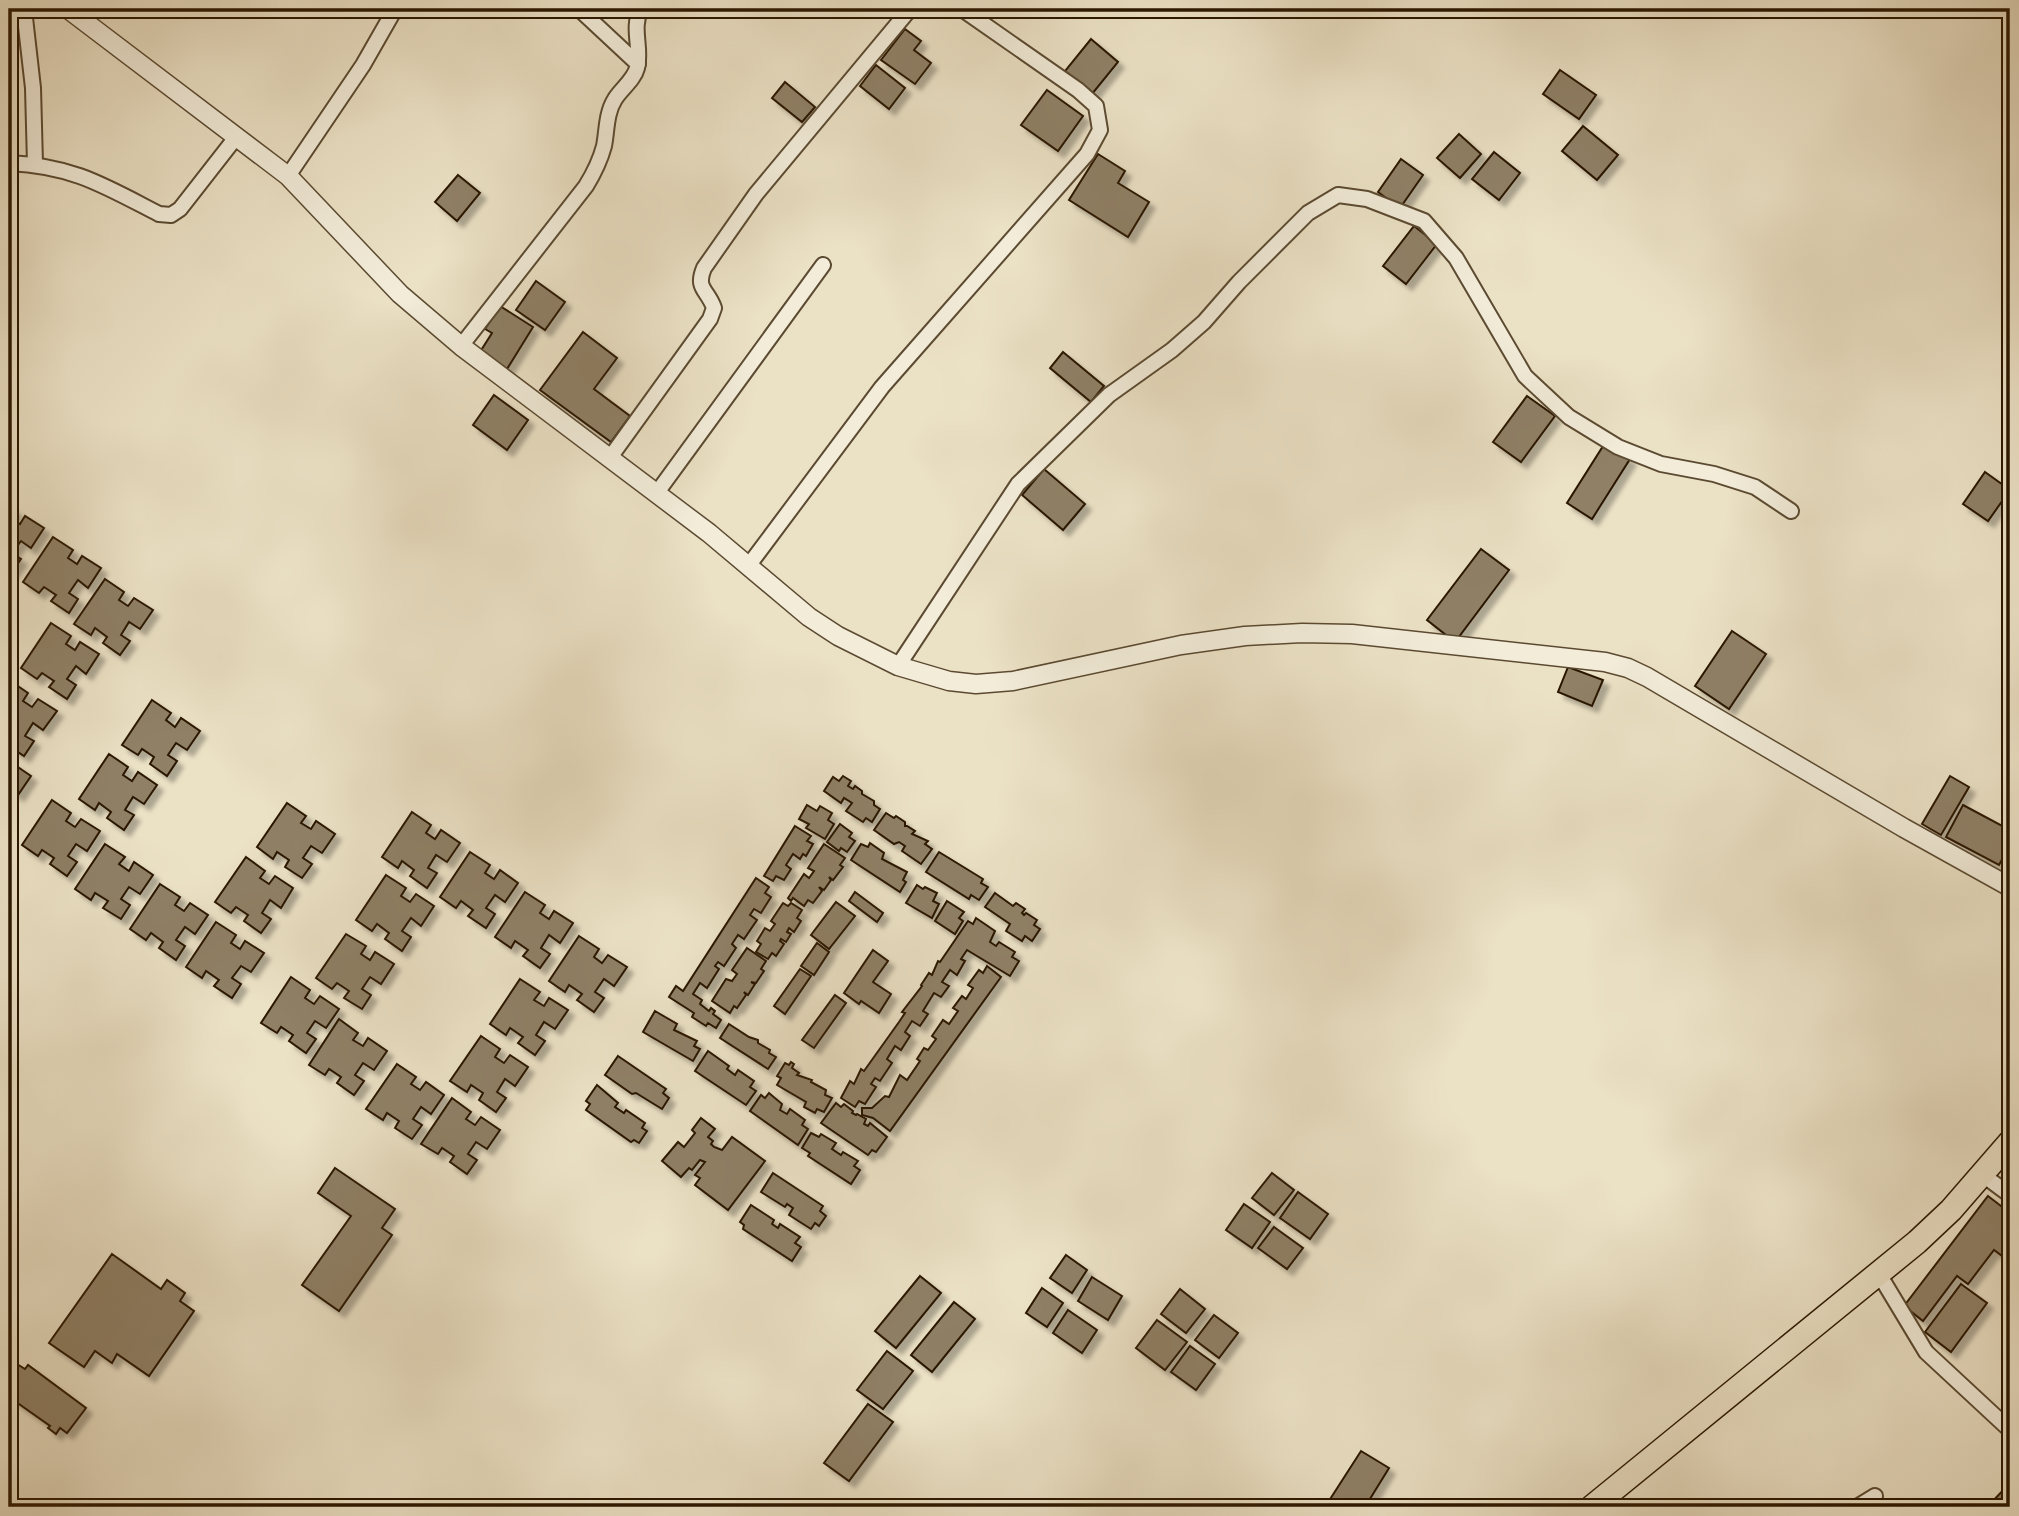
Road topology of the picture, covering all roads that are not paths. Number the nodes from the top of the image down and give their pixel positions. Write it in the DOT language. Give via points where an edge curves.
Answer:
graph roads {
  1 [pos="22,9"];
  2 [pos="68,9"];
  3 [pos="395,9"];
  4 [pos="579,9"];
  5 [pos="641,9"];
  6 [pos="910,9"];
  7 [pos="962,9"];
  8 [pos="9,21"];
  9 [pos="638,64"];
  10 [pos="237,136"];
  11 [pos="9,163"];
  12 [pos="36,164"];
  13 [pos="288,176"];
  14 [pos="824,265"];
  15 [pos="461,346"];
  16 [pos="609,459"];
  17 [pos="656,494"];
  18 [pos="1791,510"];
  19 [pos="749,565"];
  20 [pos="898,666"];
  21 [pos="2010,887"];
  22 [pos="2010,1142"];
  23 [pos="1983,1175"];
  24 [pos="2010,1195"];
  25 [pos="1879,1274"];
  26 [pos="2010,1430"];
  27 [pos="1875,1496"];
  28 [pos="1591,1507"];
  29 [pos="1857,1507"];
  1 -- 8 [label="street"];
  1 -- 12 [label="street" via="33,88"];
  2 -- 10 [label="street"];
  3 -- 13 [label="street"];
  4 -- 9 [label="street"];
  5 -- 9 [label="street" via="636,36"];
  6 -- 16 [label="street" via="756,194 704,268 701,288 714,308 710,319"];
  7 -- 19 [label="street" via="1078,90 1096,106 1100,130 1087,154 882,387"];
  9 -- 15 [label="street" via="614,100 598,165 586,186"];
  10 -- 12 [label="street" via="171,215 159,215 91,179"];
  10 -- 13 [label="street"];
  11 -- 12 [label="street"];
  13 -- 15 [label="street" via="377,271"];
  14 -- 17 [label="street"];
  15 -- 16 [label="street"];
  16 -- 17 [label="street"];
  17 -- 19 [label="street"];
  18 -- 20 [label="street" via="1755,487 1661,464 1618,447 1569,417 1525,376 1456,258 1424,221 1367,199 1338,195 1308,213 1204,322 1109,395 1018,484"];
  19 -- 20 [label="street" via="809,617"];
  20 -- 21 [label="street" via="949,681 1001,682 1181,645 1302,633 1352,634 1605,662 1667,688"];
  22 -- 23 [label="main road"];
  23 -- 24 [label="street"];
  23 -- 25 [label="main road"];
  25 -- 26 [label="street" via="1926,1352"];
  25 -- 28 [label="main road"];
  27 -- 29 [label="street"];
}
